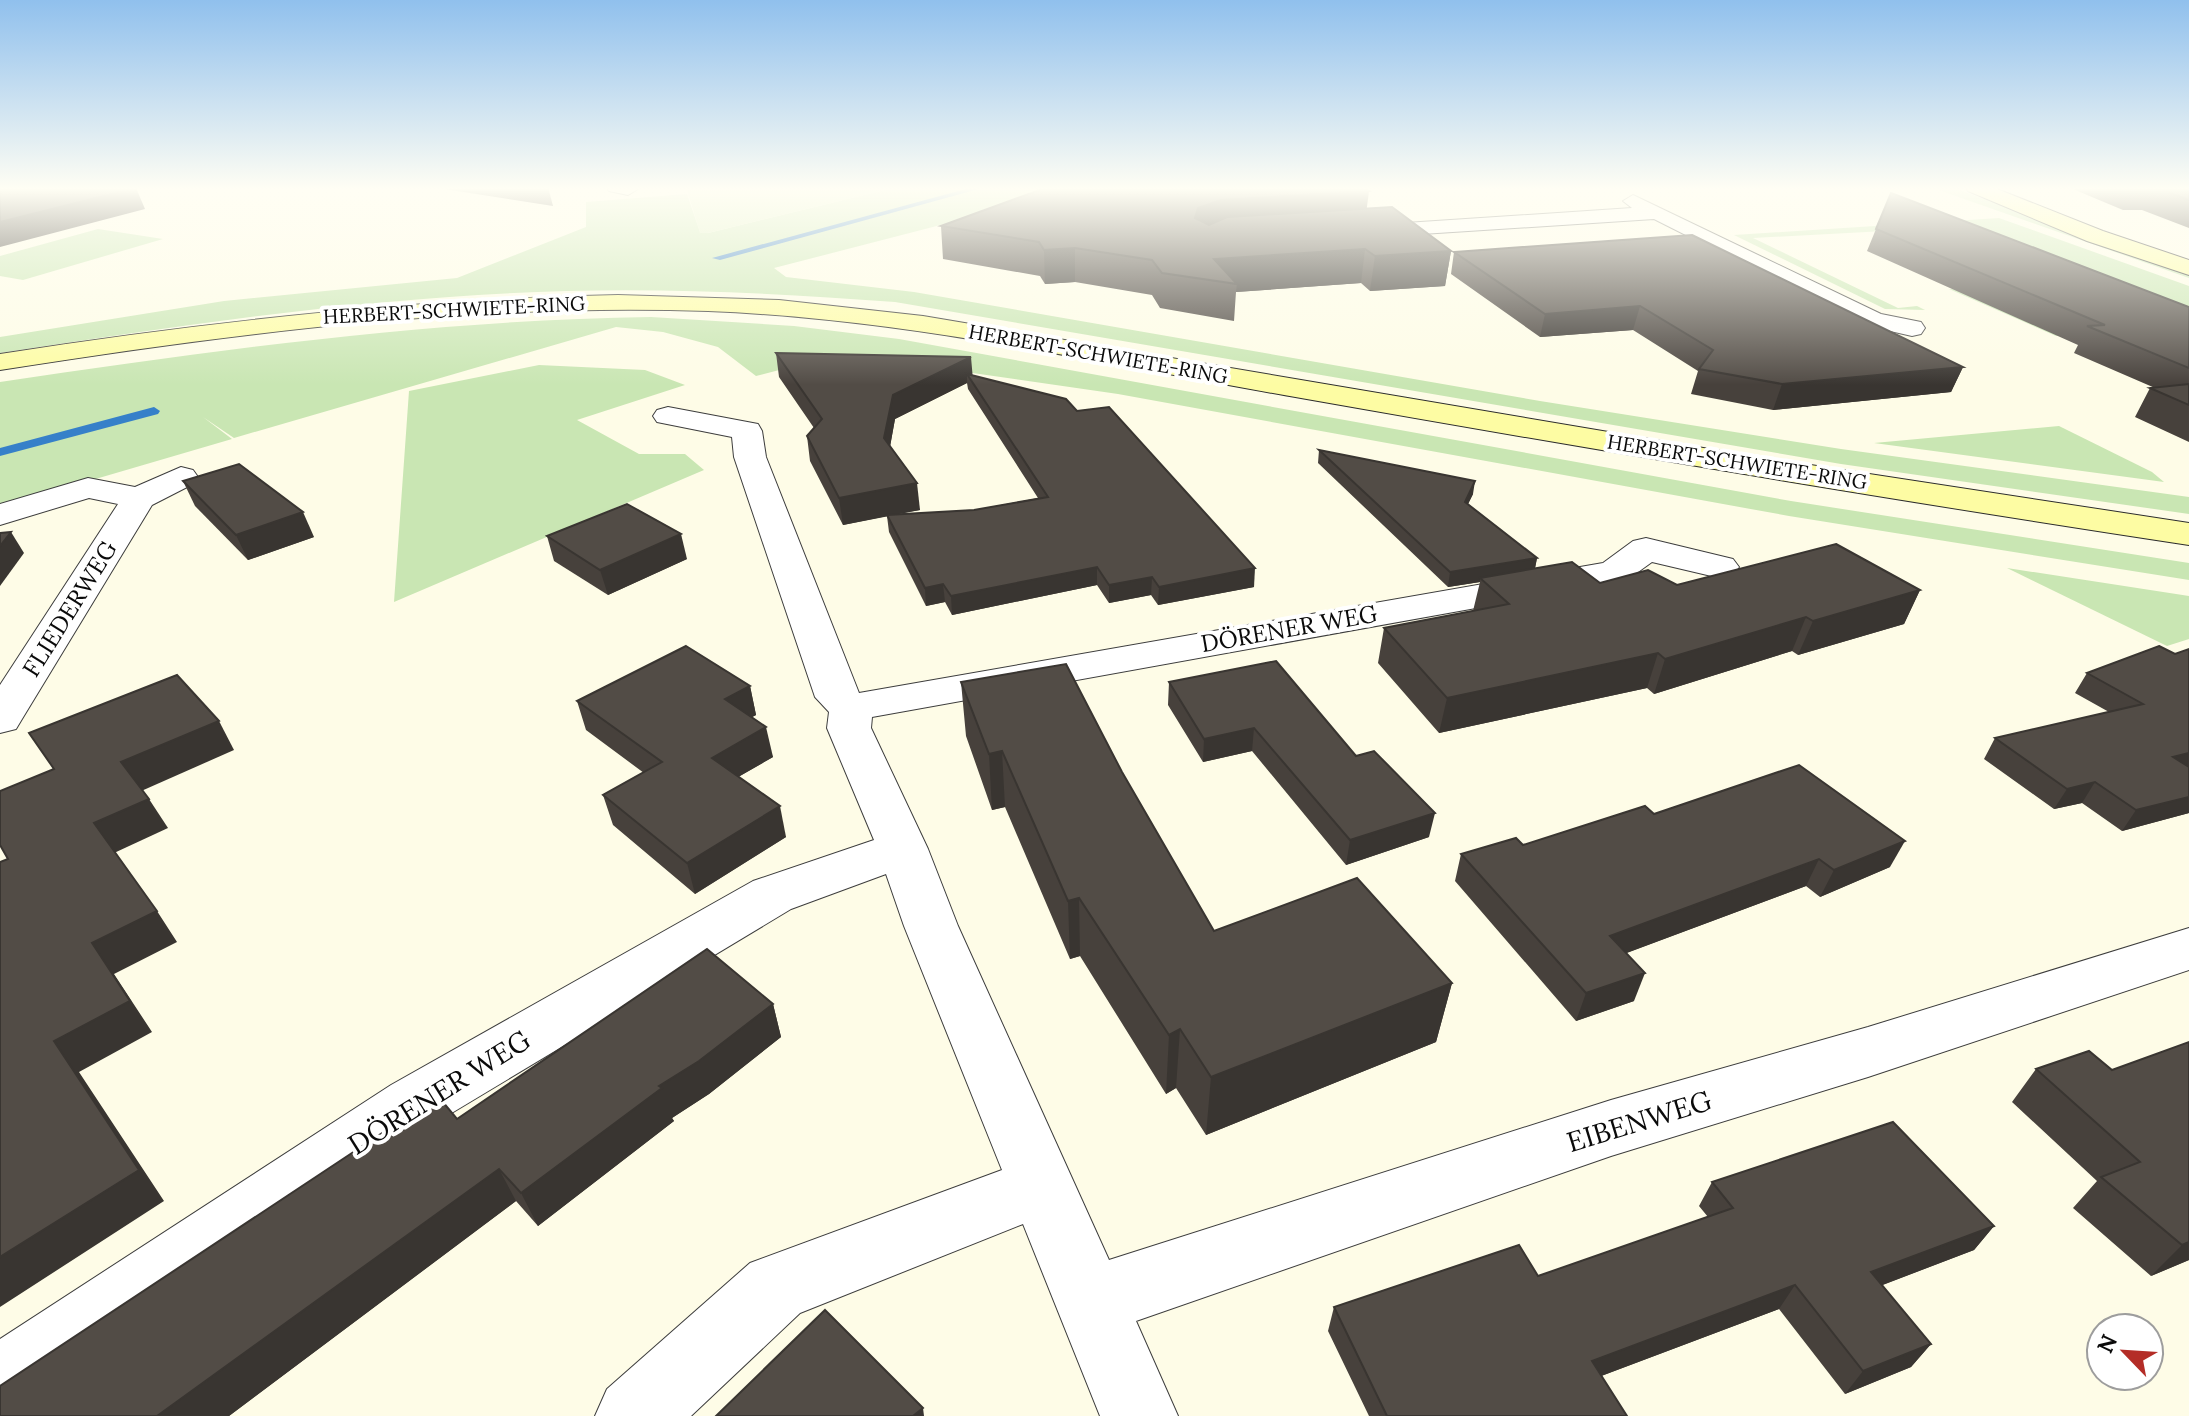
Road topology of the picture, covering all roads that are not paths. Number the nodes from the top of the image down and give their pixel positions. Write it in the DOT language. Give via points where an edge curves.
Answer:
graph roads {
  1 [pos="1738,253"];
  2 [pos="2145,253"];
  3 [pos="2189,268"];
  4 [pos="1912,328"];
  5 [pos="0,362"];
  6 [pos="668,416"];
  7 [pos="181,477"];
  8 [pos="139,498"];
  9 [pos="0,515"];
  10 [pos="2189,534"];
  11 [pos="1720,567"];
  12 [pos="851,709"];
  13 [pos="0,719"];
  14 [pos="903,849"];
  15 [pos="2189,949"];
  16 [pos="1042,1186"];
  17 [pos="1092,1301"];
  18 [pos="0,1383"];
  19 [pos="634,1416"];
  20 [pos="1139,1416"];
  1 -- 4 [label="street" via="1873,320"];
  2 -- 3 [label="main road"];
  5 -- 10 [label="main road, HERBERT-SCHWIETE-RING" via="175,333 465,306 711,304 816,312 921,323"];
  6 -- 12 [label="street" via="747,431 750,457 837,697"];
  7 -- 8 [label="street"];
  8 -- 9 [label="street" via="88,488"];
  8 -- 13 [label="street, FLIEDERWEG"];
  11 -- 12 [label="street, DÖRENER WEG" via="1646,549 1614,572"];
  12 -- 14 [label="street" via="849,728"];
  14 -- 16 [label="street"];
  14 -- 18 [label="street, DÖRENER WEG" via="772,895 413,1104"];
  15 -- 17 [label="street, EIBENWEG" via="1611,1128"];
  16 -- 17 [label="street"];
  16 -- 19 [label="street" via="775,1288"];
  17 -- 20 [label="street"];
}
